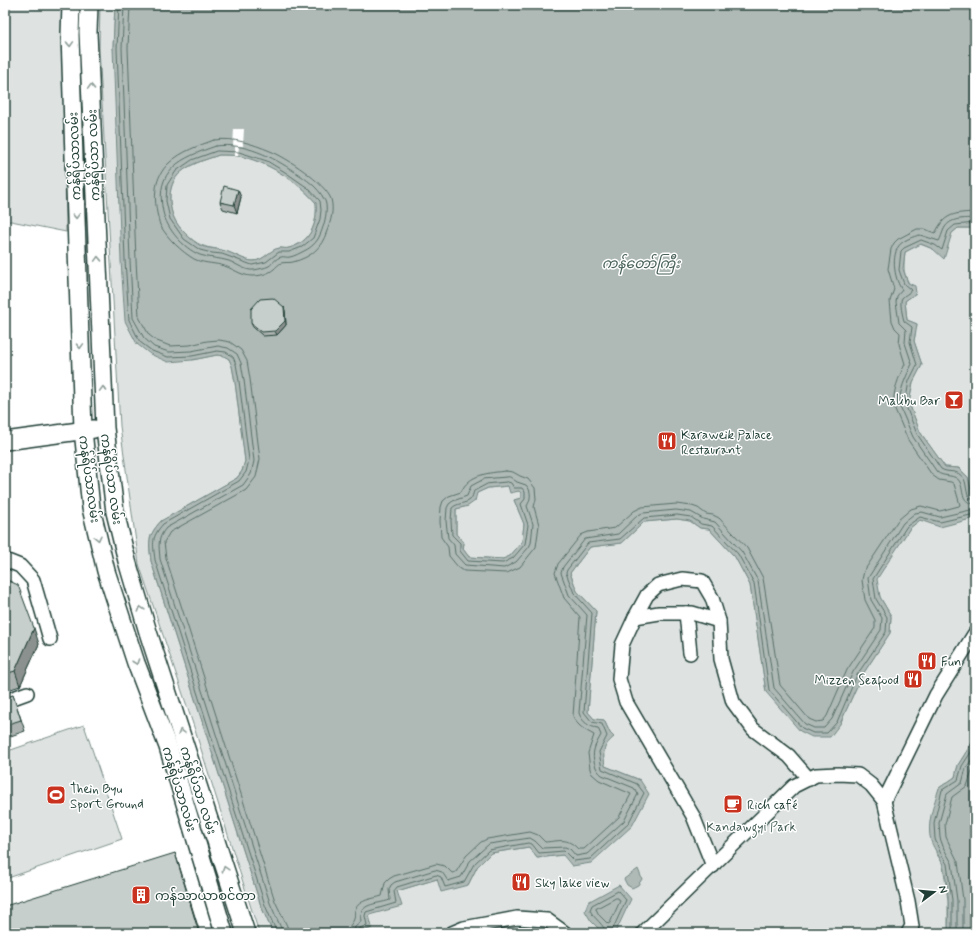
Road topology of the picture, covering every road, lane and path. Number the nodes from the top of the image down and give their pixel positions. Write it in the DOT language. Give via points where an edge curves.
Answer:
graph roads {
  1 [pos="71,5"];
  2 [pos="89,5"];
  3 [pos="105,428"];
  4 [pos="83,430"];
  5 [pos="5,441"];
  6 [pos="5,560"];
  7 [pos="686,613"];
  8 [pos="635,617"];
  9 [pos="719,621"];
  10 [pos="975,633"];
  11 [pos="50,639"];
  12 [pos="690,653"];
  13 [pos="27,693"];
  14 [pos="5,701"];
  15 [pos="809,779"];
  16 [pos="884,801"];
  17 [pos="713,866"];
  18 [pos="224,933"];
  19 [pos="246,933"];
  20 [pos="452,933"];
  21 [pos="565,933"];
  22 [pos="643,933"];
  23 [pos="908,933"];
  1 -- 4 [label="main road, ကန်ရိပ်သာလမ်း, one-way" via="70,43"];
  3 -- 2 [label="main road, ကန်ရိပ်သာ လမ်း, one-way" via="88,32"];
  3 -- 4 [label="main road"];
  19 -- 3 [label="main road, ကန်ရိပ်သာ လမ်း, one-way" via="127,561 115,512"];
  4 -- 5 [label="main road"];
  4 -- 18 [label="main road, ကန်ရိပ်သာလမ်း, one-way" via="91,508 106,571 136,663 168,747"];
  6 -- 11 [label="lane" via="20,566 33,580"];
  7 -- 8 [label="lane" via="659,613"];
  7 -- 9 [label="lane"];
  7 -- 12 [label="lane"];
  8 -- 9 [label="lane" via="648,595 658,585 682,579 702,581 712,598"];
  8 -- 17 [label="lane" via="622,645 619,679 626,702 693,816"];
  9 -- 15 [label="lane" via="721,659 733,702 753,729 789,756"];
  10 -- 16 [label="lane" via="936,695"];
  13 -- 14 [label="lane"];
  15 -- 16 [label="lane" via="816,775 858,775 872,785"];
  15 -- 17 [label="lane" via="794,786"];
  16 -- 23 [label="lane" via="908,901 912,926"];
  17 -- 22 [label="lane"];
  20 -- 21 [label="lane" via="464,928 517,918 547,920"];
}
